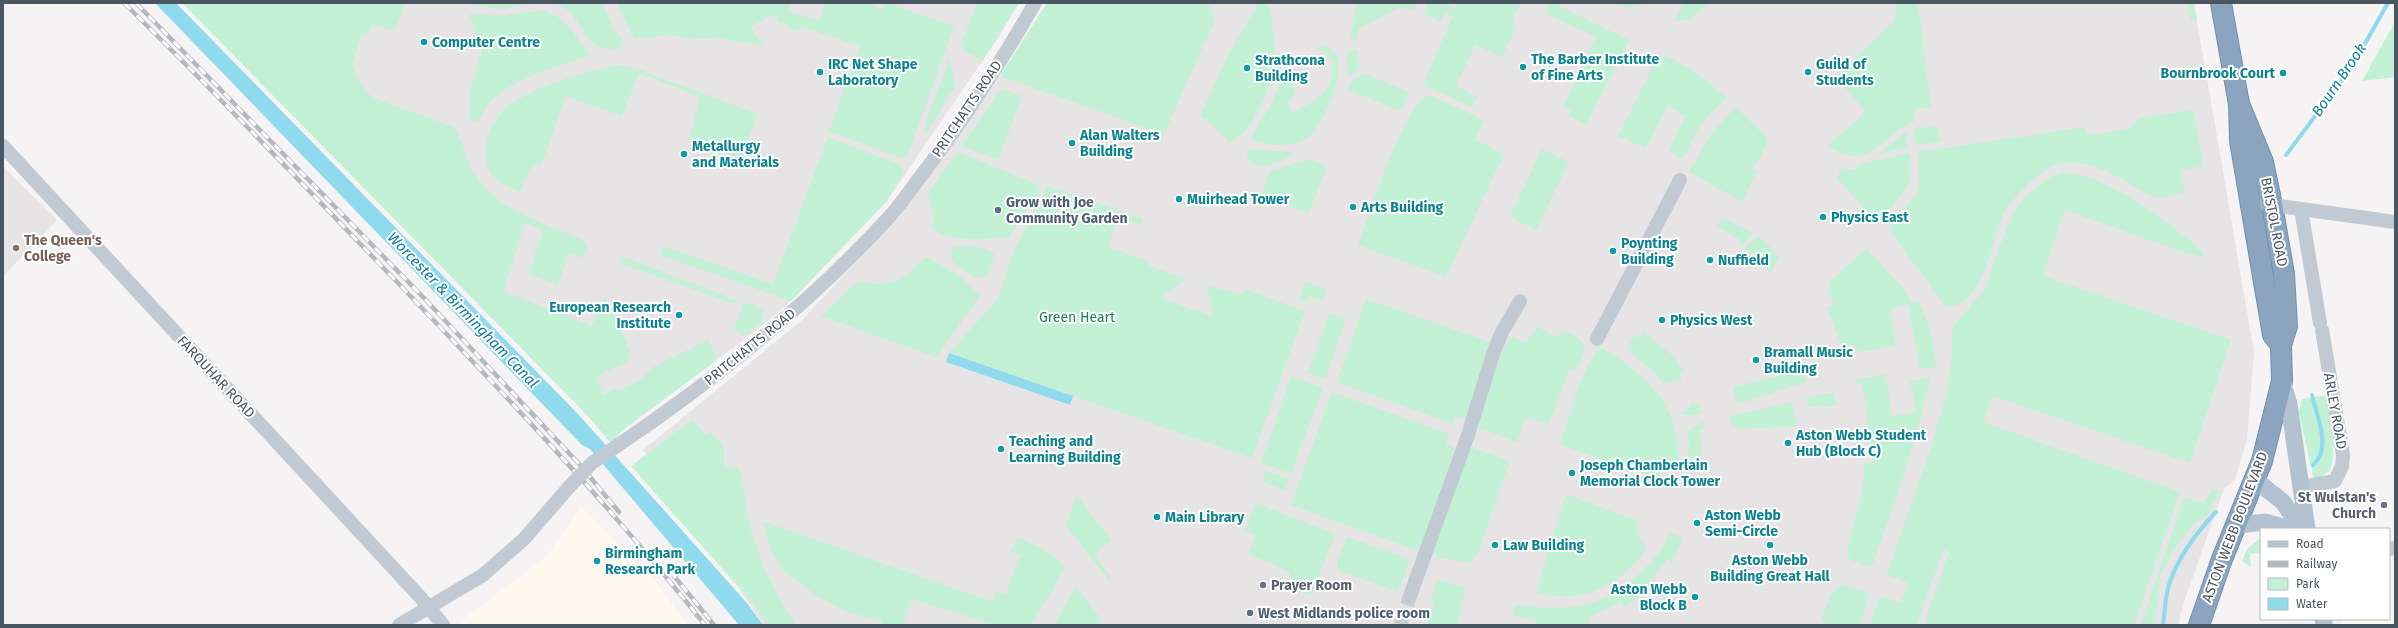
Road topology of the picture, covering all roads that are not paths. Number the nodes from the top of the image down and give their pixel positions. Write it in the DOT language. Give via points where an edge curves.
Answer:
graph roads {
  1 [pos="1035,3"];
  2 [pos="2221,3"];
  3 [pos="2239,104"];
  4 [pos="3,146"];
  5 [pos="1680,180"];
  6 [pos="2251,203"];
  7 [pos="2272,205"];
  8 [pos="2301,209"];
  9 [pos="2395,222"];
  10 [pos="1520,301"];
  11 [pos="1597,339"];
  12 [pos="2281,345"];
  13 [pos="2282,382"];
  14 [pos="2255,480"];
  15 [pos="2302,487"];
  16 [pos="2237,525"];
  17 [pos="2287,528"];
  18 [pos="2300,528"];
  19 [pos="2307,528"];
  20 [pos="1410,596"];
  21 [pos="428,608"];
  22 [pos="399,625"];
  23 [pos="443,625"];
  24 [pos="2199,625"];
  1 -- 21 [label="street, PRITCHATTS ROAD, bridge" via="983,90 892,213 801,305 688,397 592,463 524,539 483,575"];
  2 -- 3 [label="highway, BRISTOL ROAD"];
  3 -- 6 [label="highway, BRISTOL ROAD" via="2240,141"];
  3 -- 7 [label="highway, BRISTOL ROAD" via="2262,162"];
  4 -- 21 [label="street, FARQUHAR ROAD"];
  5 -- 11 [label="street"];
  6 -- 7 [label="street"];
  6 -- 12 [label="highway, BRISTOL ROAD" via="2273,335"];
  7 -- 8 [label="street"];
  7 -- 12 [label="highway, BRISTOL ROAD" via="2287,299 2287,326"];
  8 -- 9 [label="street"];
  8 -- 15 [label="street, ARLEY ROAD" via="2343,454 2342,466 2334,481"];
  10 -- 20 [label="street" via="1496,347 1468,435"];
  12 -- 13 [label="highway, BRISTOL ROAD"];
  13 -- 14 [label="highway, ASTON WEBB BOULEVARD"];
  13 -- 15 [label="main road, BRISTOL ROAD" via="2289,404"];
  14 -- 16 [label="highway, ASTON WEBB BOULEVARD"];
  14 -- 18 [label="main road" via="2283,502"];
  15 -- 19 [label="main road, BRISTOL ROAD"];
  16 -- 17 [label="main road" via="2265,522"];
  16 -- 24 [label="highway, ASTON WEBB BOULEVARD"];
  21 -- 22 [label="street, PRITCHATTS ROAD"];
  21 -- 23 [label="street, FARQUHAR ROAD"];
}
